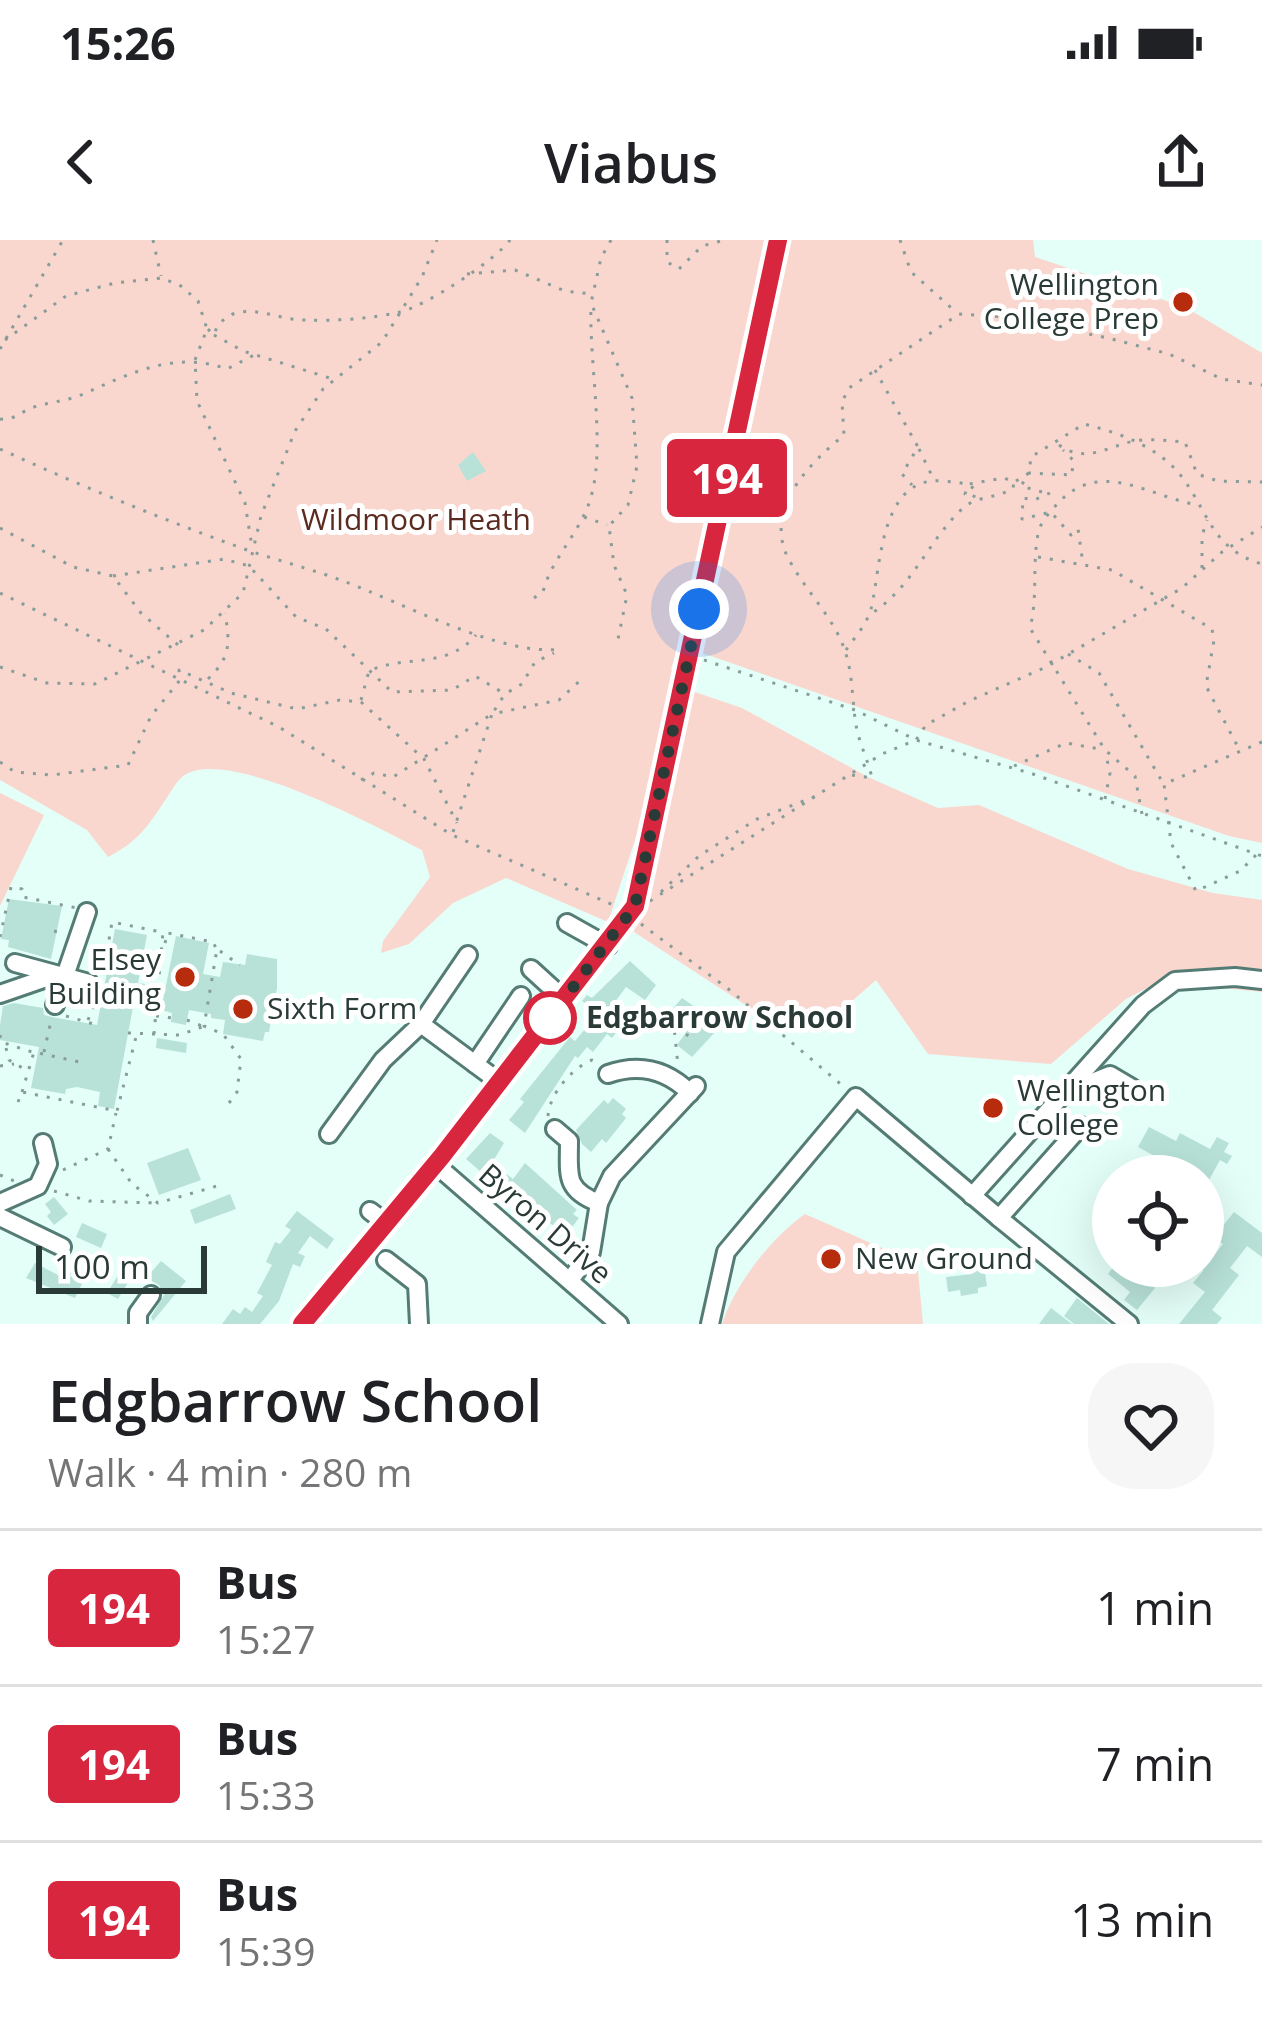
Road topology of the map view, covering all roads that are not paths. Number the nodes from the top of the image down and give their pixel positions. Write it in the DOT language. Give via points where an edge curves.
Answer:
graph roads {
  1 [pos="778,240"];
  2 [pos="87,912"];
  3 [pos="567,923"];
  4 [pos="608,946"];
  5 [pos="468,955"];
  6 [pos="15,963"];
  7 [pos="531,969"];
  8 [pos="60,976"];
  9 [pos="100,978"];
  10 [pos="1262,980"];
  11 [pos="0,994"];
  12 [pos="521,996"];
  13 [pos="565,1000"];
  14 [pos="55,1005"];
  15 [pos="421,1024"];
  16 [pos="475,1064"];
  17 [pos="612,1072"];
  18 [pos="498,1081"];
  19 [pos="1132,1088"];
  20 [pos="1065,1094"];
  21 [pos="1082,1126"];
  22 [pos="555,1129"];
  23 [pos="329,1134"];
  24 [pos="43,1143"];
  25 [pos="435,1165"];
  26 [pos="973,1196"];
  27 [pos="0,1203"];
  28 [pos="599,1203"];
  29 [pos="370,1210"];
  30 [pos="0,1217"];
  31 [pos="999,1218"];
  32 [pos="386,1223"];
  33 [pos="62,1247"];
  34 [pos="386,1260"];
  35 [pos="570,1280"];
  36 [pos="152,1295"];
  37 [pos="138,1324"];
  38 [pos="302,1324"];
  39 [pos="418,1324"];
  40 [pos="619,1324"];
  41 [pos="710,1324"];
  42 [pos="1129,1324"];
  1 -- 4 [label="street" via="641,883"];
  2 -- 8 [label="street"];
  3 -- 4 [label="street"];
  4 -- 13 [label="street"];
  5 -- 15 [label="street"];
  6 -- 8 [label="street"];
  7 -- 13 [label="street"];
  8 -- 9 [label="street"];
  8 -- 11 [label="street"];
  8 -- 14 [label="street"];
  10 -- 20 [label="street" via="1175,981 1143,1005"];
  12 -- 16 [label="street"];
  13 -- 18 [label="street"];
  15 -- 16 [label="street"];
  15 -- 23 [label="street" via="382,1060"];
  16 -- 18 [label="street"];
  17 -- 28 [label="street" via="644,1068 694,1089 612,1176"];
  18 -- 25 [label="street"];
  19 -- 20 [label="street" via="1110,1075"];
  20 -- 26 [label="street"];
  21 -- 31 [label="street"];
  22 -- 28 [label="street" via="569,1141 570,1183"];
  24 -- 27 [label="street" via="42,1178"];
  25 -- 32 [label="street"];
  25 -- 35 [label="street, Byron Drive"];
  26 -- 31 [label="street"];
  26 -- 41 [label="street" via="856,1097 726,1252"];
  28 -- 35 [label="street" via="591,1252"];
  29 -- 32 [label="street"];
  30 -- 33 [label="street"];
  31 -- 42 [label="street"];
  32 -- 38 [label="street"];
  34 -- 39 [label="street" via="417,1284"];
  35 -- 40 [label="street, Byron Drive"];
  36 -- 37 [label="street"];
}
